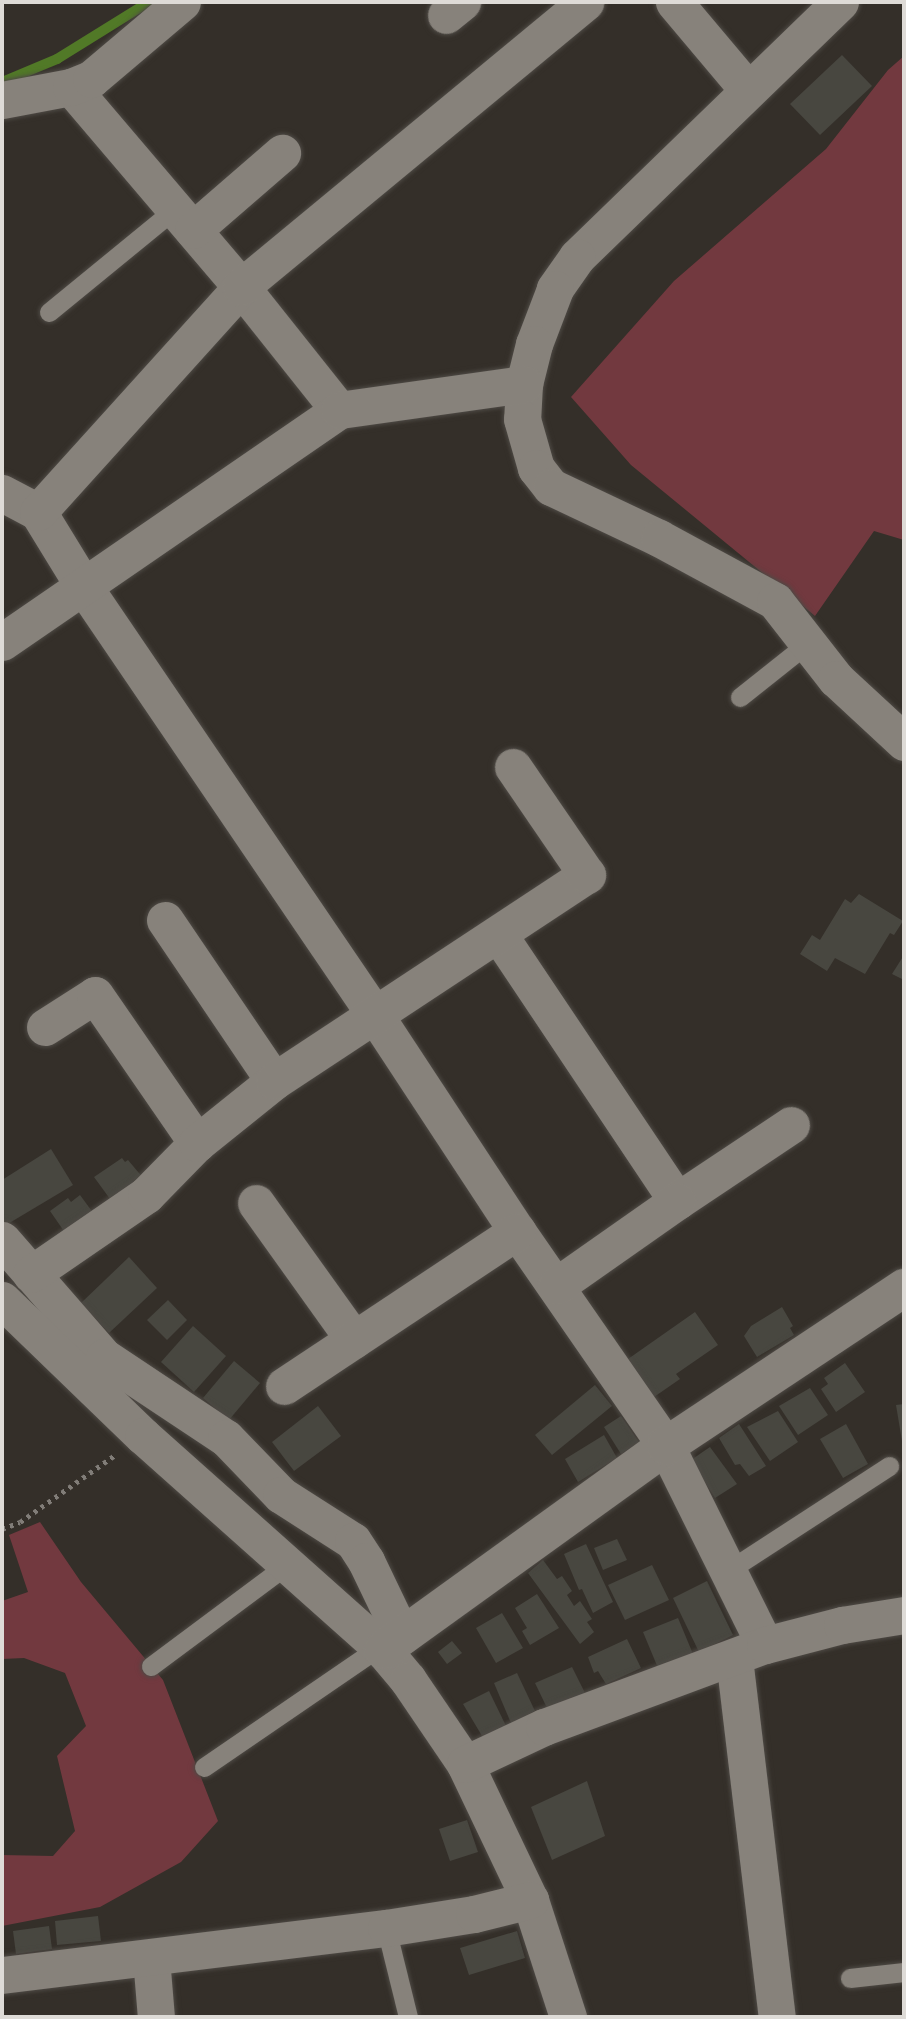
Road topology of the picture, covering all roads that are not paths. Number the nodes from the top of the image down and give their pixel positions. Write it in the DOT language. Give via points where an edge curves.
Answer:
graph roads {
  1 [pos="182,2"];
  2 [pos="586,2"];
  3 [pos="674,2"];
  4 [pos="840,2"];
  5 [pos="71,87"];
  6 [pos="748,90"];
  7 [pos="2,100"];
  8 [pos="282,153"];
  9 [pos="184,220"];
  10 [pos="242,287"];
  11 [pos="49,312"];
  12 [pos="524,384"];
  13 [pos="339,410"];
  14 [pos="2,493"];
  15 [pos="37,512"];
  16 [pos="84,587"];
  17 [pos="2,642"];
  18 [pos="808,643"];
  19 [pos="740,697"];
  20 [pos="904,742"];
  21 [pos="513,767"];
  22 [pos="165,920"];
  23 [pos="499,935"];
  24 [pos="375,1015"];
  25 [pos="45,1027"];
  26 [pos="274,1081"];
  27 [pos="791,1125"];
  28 [pos="197,1143"];
  29 [pos="677,1201"];
  30 [pos="256,1203"];
  31 [pos="517,1231"];
  32 [pos="2,1240"];
  33 [pos="31,1274"];
  34 [pos="556,1286"];
  35 [pos="904,1288"];
  36 [pos="2,1300"];
  37 [pos="354,1340"];
  38 [pos="285,1387"];
  39 [pos="666,1446"];
  40 [pos="889,1466"];
  41 [pos="288,1564"];
  42 [pos="729,1570"];
  43 [pos="904,1615"];
  44 [pos="388,1645"];
  45 [pos="750,1651"];
  46 [pos="151,1666"];
  47 [pos="465,1764"];
  48 [pos="204,1767"];
  49 [pos="530,1900"];
  50 [pos="386,1928"];
  51 [pos="152,1958"];
  52 [pos="904,1972"];
  53 [pos="2,1975"];
  54 [pos="850,1978"];
  55 [pos="156,2017"];
  56 [pos="408,2017"];
  57 [pos="568,2017"];
  58 [pos="777,2017"];
  1 -- 5 [label="street" via="91,79"];
  2 -- 10 [label="street"];
  3 -- 6 [label="street"];
  4 -- 6 [label="street"];
  5 -- 7 [label="street"];
  5 -- 9 [label="street"];
  6 -- 12 [label="street" via="577,257 555,289"];
  8 -- 9 [label="street"];
  9 -- 10 [label="street"];
  9 -- 11 [label="lane"];
  10 -- 13 [label="street"];
  10 -- 15 [label="street"];
  12 -- 13 [label="street"];
  12 -- 18 [label="street" via="522,419 537,468 551,487 659,538 775,601"];
  13 -- 16 [label="street"];
  14 -- 15 [label="street"];
  15 -- 16 [label="street"];
  16 -- 17 [label="street"];
  16 -- 24 [label="street"];
  18 -- 19 [label="lane"];
  18 -- 20 [label="street" via="836,679"];
  21 -- 23 [label="street" via="587,875"];
  22 -- 26 [label="street"];
  23 -- 24 [label="street"];
  23 -- 29 [label="street"];
  24 -- 26 [label="street"];
  24 -- 31 [label="street"];
  25 -- 28 [label="street" via="95,995"];
  26 -- 28 [label="street"];
  27 -- 29 [label="street"];
  28 -- 33 [label="street" via="146,1195"];
  29 -- 34 [label="street"];
  30 -- 37 [label="street"];
  31 -- 34 [label="street"];
  31 -- 37 [label="street"];
  32 -- 33 [label="street"];
  33 -- 44 [label="street" via="104,1357 226,1438 281,1494 353,1541 366,1561"];
  34 -- 39 [label="street"];
  35 -- 39 [label="street"];
  36 -- 41 [label="street" via="143,1436"];
  37 -- 38 [label="street"];
  39 -- 42 [label="street"];
  39 -- 44 [label="street"];
  40 -- 42 [label="lane"];
  41 -- 44 [label="street"];
  41 -- 46 [label="lane"];
  42 -- 45 [label="street"];
  43 -- 45 [label="street" via="842,1625"];
  44 -- 47 [label="street"];
  44 -- 48 [label="lane"];
  45 -- 47 [label="street" via="544,1727"];
  45 -- 58 [label="street"];
  47 -- 49 [label="street"];
  49 -- 50 [label="street"];
  49 -- 57 [label="street"];
  50 -- 51 [label="street"];
  50 -- 56 [label="lane"];
  51 -- 53 [label="street"];
  51 -- 55 [label="street"];
  52 -- 54 [label="lane"];
}
